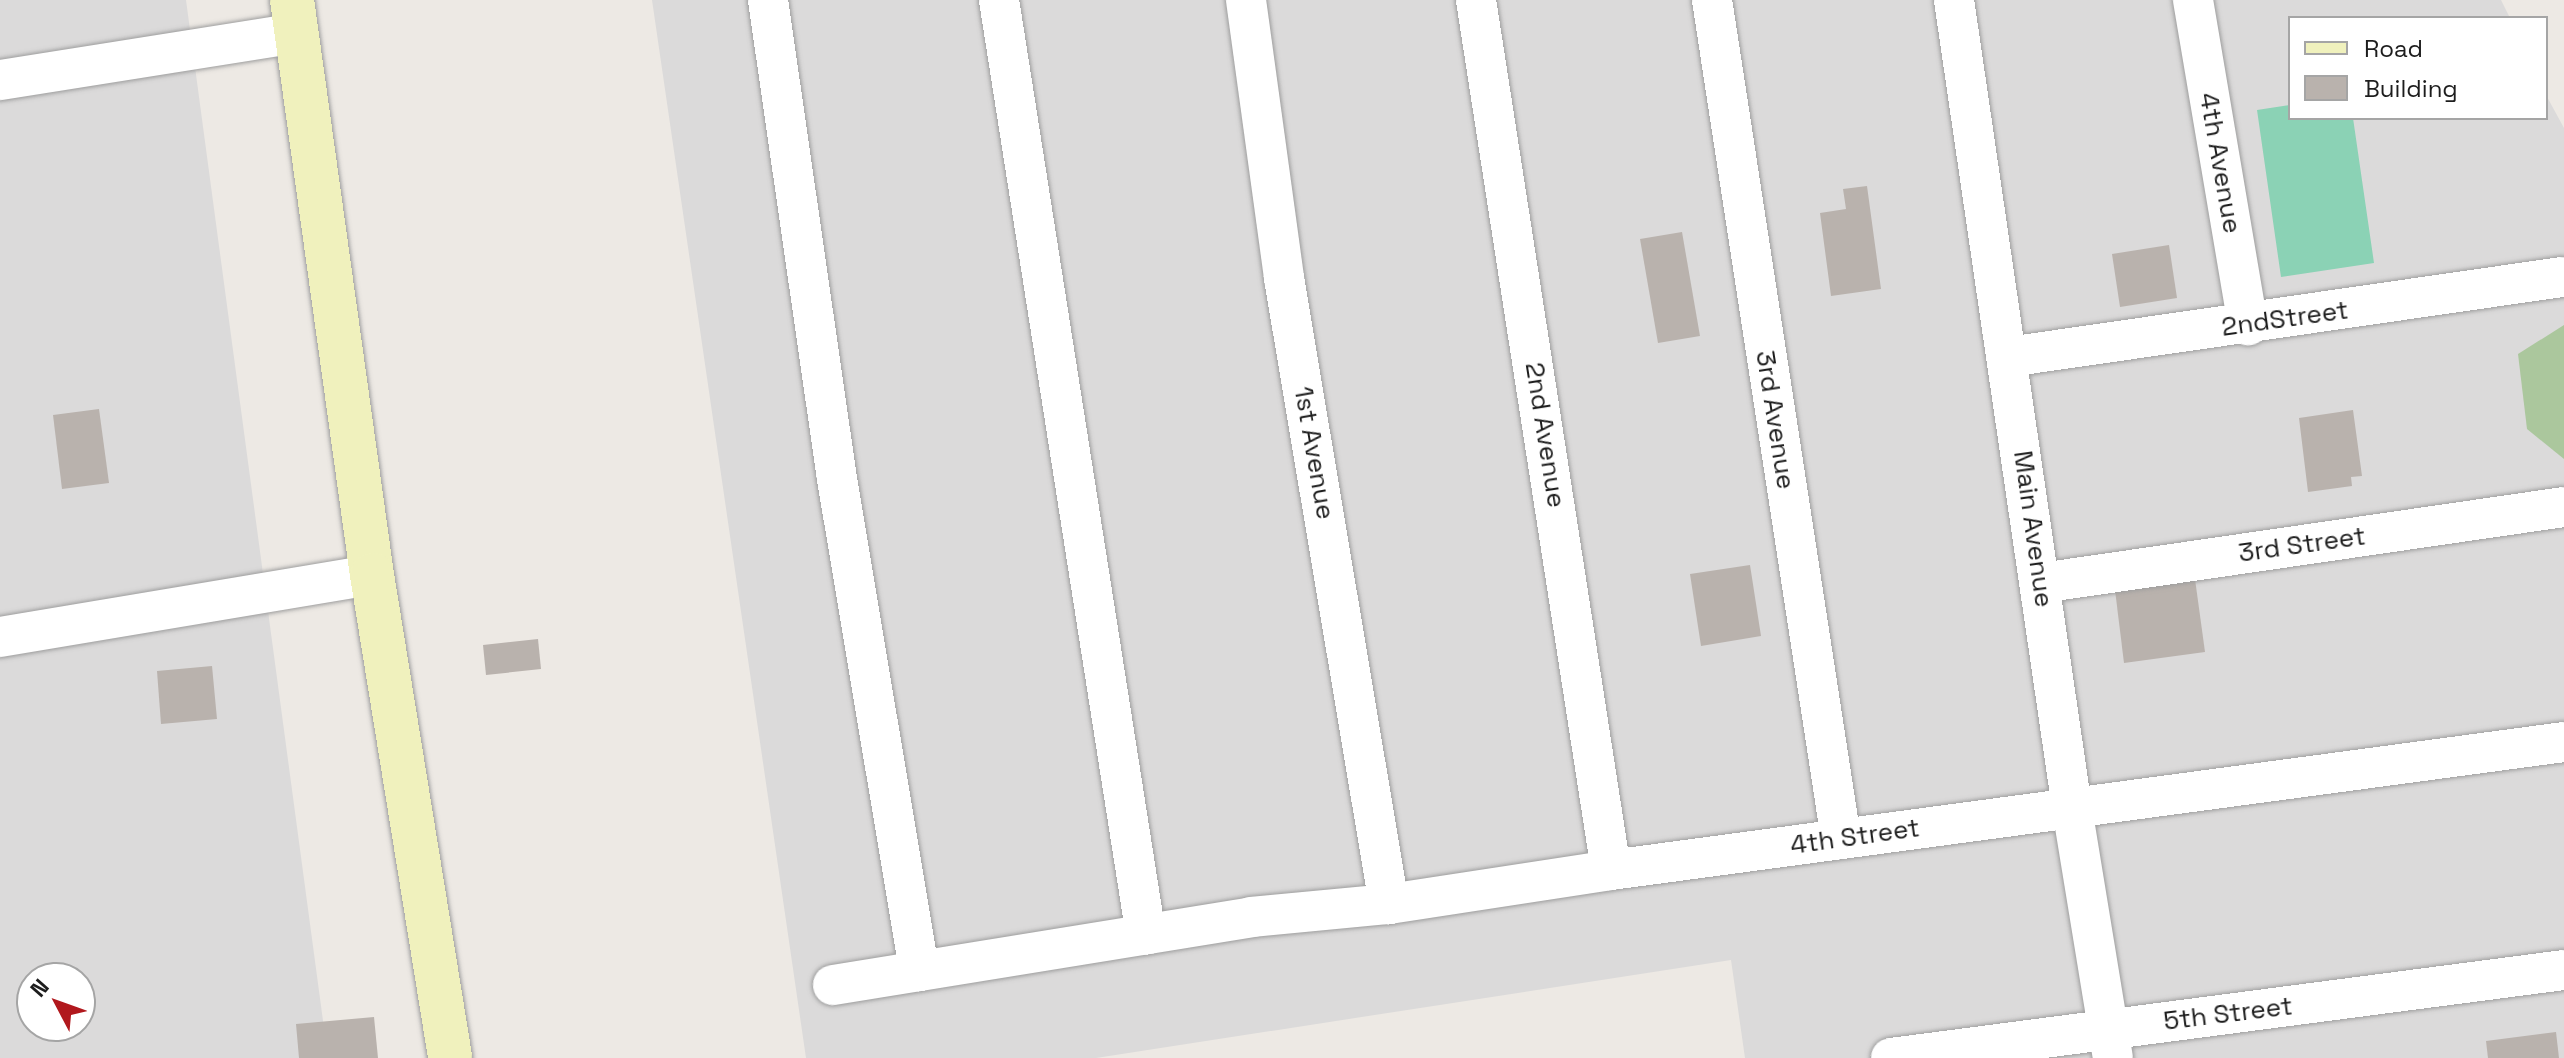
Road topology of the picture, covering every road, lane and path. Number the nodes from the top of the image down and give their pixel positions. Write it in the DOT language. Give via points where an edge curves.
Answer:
graph roads {
  1 [pos="768,0"];
  2 [pos="999,0"];
  3 [pos="1246,0"];
  4 [pos="1476,0"];
  5 [pos="1712,0"];
  6 [pos="1954,0"];
  7 [pos="2193,0"];
  8 [pos="294,17"];
  9 [pos="0,80"];
  10 [pos="2562,277"];
  11 [pos="2248,325"];
  12 [pos="2008,357"];
  13 [pos="2564,507"];
  14 [pos="372,575"];
  15 [pos="2041,583"];
  16 [pos="0,637"];
  17 [pos="2564,742"];
  18 [pos="2072,808"];
  19 [pos="1841,839"];
  20 [pos="1611,870"];
  21 [pos="1389,904"];
  22 [pos="1146,935"];
  23 [pos="2564,970"];
  24 [pos="919,971"];
  25 [pos="833,985"];
  26 [pos="2110,1044"];
  27 [pos="450,1058"];
  28 [pos="1891,1058"];
  1 -- 24 [label="street" via="837,479"];
  2 -- 22 [label="street"];
  3 -- 21 [label="street, 1st Avenue" via="1284,278"];
  4 -- 20 [label="street, 2nd Avenue"];
  5 -- 19 [label="street, 3rd Avenue"];
  6 -- 12 [label="street, Main Avenue"];
  7 -- 11 [label="street, 4th Avenue"];
  8 -- 9 [label="street"];
  8 -- 14 [label="main road"];
  10 -- 11 [label="street, 2ndStreet"];
  11 -- 12 [label="street, 2ndStreet"];
  12 -- 15 [label="street, Main Avenue"];
  13 -- 15 [label="street, 3rd Street"];
  14 -- 16 [label="street"];
  14 -- 27 [label="main road"];
  15 -- 18 [label="street, Main Avenue"];
  17 -- 18 [label="street, 4th Street"];
  18 -- 19 [label="street, 4th Street"];
  18 -- 26 [label="street, Main Avenue"];
  19 -- 20 [label="street, 4th Street"];
  20 -- 21 [label="street, 4th Street"];
  21 -- 22 [label="street, 4th Street" via="1251,917"];
  22 -- 24 [label="street, 4th Street"];
  23 -- 26 [label="street, 5th Street"];
  24 -- 25 [label="street, 4th Street"];
  26 -- 28 [label="street, 5th Street"];
}
